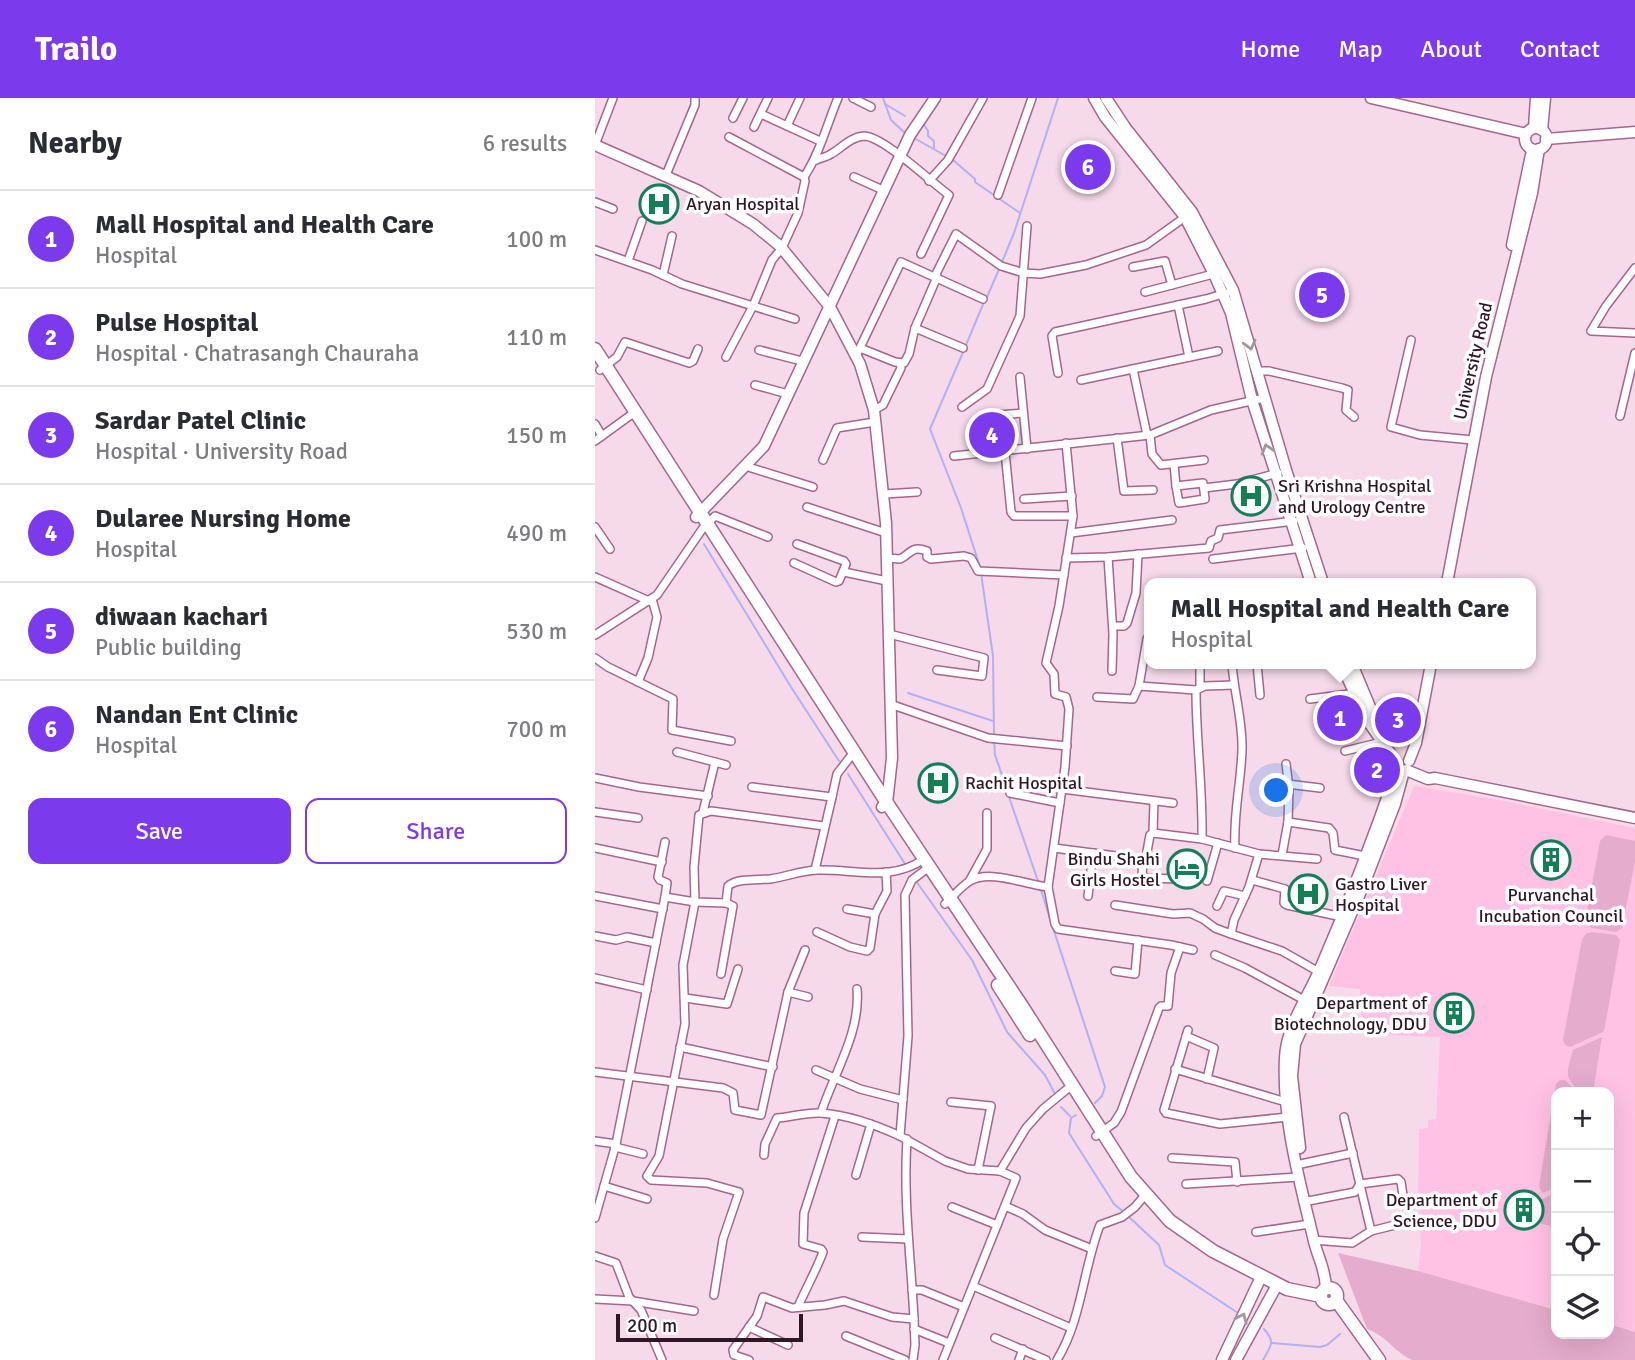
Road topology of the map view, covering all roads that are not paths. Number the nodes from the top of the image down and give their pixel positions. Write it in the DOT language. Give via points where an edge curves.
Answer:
graph roads {
  1 [pos="613,98"];
  2 [pos="695,98"];
  3 [pos="743,98"];
  4 [pos="768,98"];
  5 [pos="800,98"];
  6 [pos="838,98"];
  7 [pos="853,98"];
  8 [pos="935,98"];
  9 [pos="983,98"];
  10 [pos="1033,98"];
  11 [pos="1094,98"];
  12 [pos="1106,98"];
  13 [pos="1371,98"];
  14 [pos="1536,98"];
  15 [pos="1545,98"];
  16 [pos="871,107"];
  17 [pos="761,114"];
  18 [pos="733,118"];
  19 [pos="787,126"];
  20 [pos="754,127"];
  21 [pos="1635,132"];
  22 [pos="729,137"];
  23 [pos="1535,139"];
  24 [pos="820,141"];
  25 [pos="595,145"];
  26 [pos="902,156"];
  27 [pos="815,160"];
  28 [pos="666,175"];
  29 [pos="804,177"];
  30 [pos="854,177"];
  31 [pos="929,181"];
  32 [pos="885,191"];
  33 [pos="998,195"];
  34 [pos="595,202"];
  35 [pos="613,209"];
  36 [pos="1189,214"];
  37 [pos="642,221"];
  38 [pos="1027,226"];
  39 [pos="671,236"];
  40 [pos="782,248"];
  41 [pos="595,250"];
  42 [pos="921,254"];
  43 [pos="628,261"];
  44 [pos="1133,267"];
  45 [pos="1635,268"];
  46 [pos="1024,273"];
  47 [pos="1219,273"];
  48 [pos="663,275"];
  49 [pos="936,276"];
  50 [pos="1173,285"];
  51 [pos="1145,292"];
  52 [pos="1228,292"];
  53 [pos="983,299"];
  54 [pos="1178,305"];
  55 [pos="753,306"];
  56 [pos="830,307"];
  57 [pos="795,319"];
  58 [pos="915,328"];
  59 [pos="1635,333"];
  60 [pos="1411,340"];
  61 [pos="963,348"];
  62 [pos="595,349"];
  63 [pos="698,349"];
  64 [pos="759,350"];
  65 [pos="1218,351"];
  66 [pos="858,352"];
  67 [pos="1635,353"];
  68 [pos="726,357"];
  69 [pos="1189,357"];
  70 [pos="803,361"];
  71 [pos="900,363"];
  72 [pos="600,366"];
  73 [pos="1133,369"];
  74 [pos="1257,371"];
  75 [pos="1058,373"];
  76 [pos="1020,377"];
  77 [pos="1081,380"];
  78 [pos="755,385"];
  79 [pos="787,394"];
  80 [pos="1264,397"];
  81 [pos="1252,400"];
  82 [pos="962,407"];
  83 [pos="1023,413"];
  84 [pos="632,414"];
  85 [pos="998,415"];
  86 [pos="875,416"];
  87 [pos="1620,416"];
  88 [pos="1354,417"];
  89 [pos="595,425"];
  90 [pos="1148,435"];
  91 [pos="598,438"];
  92 [pos="1117,438"];
  93 [pos="1470,440"];
  94 [pos="1066,443"];
  95 [pos="1027,449"];
  96 [pos="1005,452"];
  97 [pos="954,456"];
  98 [pos="823,460"];
  99 [pos="1204,460"];
  100 [pos="1174,464"];
  101 [pos="745,466"];
  102 [pos="1286,470"];
  103 [pos="1274,474"];
  104 [pos="1177,486"];
  105 [pos="813,487"];
  106 [pos="1204,488"];
  107 [pos="1153,490"];
  108 [pos="917,492"];
  109 [pos="884,494"];
  110 [pos="1072,496"];
  111 [pos="1024,499"];
  112 [pos="807,507"];
  113 [pos="1073,516"];
  114 [pos="701,520"];
  115 [pos="1172,520"];
  116 [pos="1296,520"];
  117 [pos="595,527"];
  118 [pos="886,533"];
  119 [pos="1071,533"];
  120 [pos="768,537"];
  121 [pos="797,544"];
  122 [pos="1305,547"];
  123 [pos="610,549"];
  124 [pos="1138,554"];
  125 [pos="1108,557"];
  126 [pos="887,558"];
  127 [pos="1066,558"];
  128 [pos="1213,559"];
  129 [pos="794,563"];
  130 [pos="844,572"];
  131 [pos="1064,575"];
  132 [pos="595,577"];
  133 [pos="1312,578"];
  134 [pos="1441,578"];
  135 [pos="1448,578"];
  136 [pos="887,581"];
  137 [pos="650,600"];
  138 [pos="1113,626"];
  139 [pos="889,634"];
  140 [pos="595,635"];
  141 [pos="1144,656"];
  142 [pos="595,657"];
  143 [pos="1200,669"];
  144 [pos="1232,669"];
  145 [pos="1257,669"];
  146 [pos="1344,669"];
  147 [pos="1353,669"];
  148 [pos="1424,669"];
  149 [pos="1430,669"];
  150 [pos="937,670"];
  151 [pos="1112,671"];
  152 [pos="638,682"];
  153 [pos="1139,685"];
  154 [pos="1234,685"];
  155 [pos="1198,689"];
  156 [pos="1359,693"];
  157 [pos="1260,695"];
  158 [pos="1097,697"];
  159 [pos="1310,699"];
  160 [pos="890,704"];
  161 [pos="731,741"];
  162 [pos="1384,741"];
  163 [pos="1067,746"];
  164 [pos="1345,751"];
  165 [pos="677,752"];
  166 [pos="852,754"];
  167 [pos="715,762"];
  168 [pos="1286,764"];
  169 [pos="1403,764"];
  170 [pos="726,765"];
  171 [pos="595,778"];
  172 [pos="1287,784"];
  173 [pos="752,787"];
  174 [pos="1320,788"];
  175 [pos="1062,789"];
  176 [pos="1010,793"];
  177 [pos="708,796"];
  178 [pos="832,797"];
  179 [pos="1154,801"];
  180 [pos="1060,803"];
  181 [pos="1173,803"];
  182 [pos="885,805"];
  183 [pos="595,812"];
  184 [pos="703,812"];
  185 [pos="988,813"];
  186 [pos="638,818"];
  187 [pos="1635,818"];
  188 [pos="1288,822"];
  189 [pos="824,826"];
  190 [pos="1153,833"];
  191 [pos="1202,839"];
  192 [pos="665,842"];
  193 [pos="1218,843"];
  194 [pos="595,848"];
  195 [pos="1054,848"];
  196 [pos="1235,848"];
  197 [pos="1093,853"];
  198 [pos="1259,854"];
  199 [pos="1282,855"];
  200 [pos="1364,856"];
  201 [pos="1143,858"];
  202 [pos="1317,859"];
  203 [pos="662,862"];
  204 [pos="923,866"];
  205 [pos="815,870"];
  206 [pos="886,872"];
  207 [pos="1182,879"];
  208 [pos="970,880"];
  209 [pos="1252,880"];
  210 [pos="1207,881"];
  211 [pos="1048,887"];
  212 [pos="595,896"];
  213 [pos="1088,896"];
  214 [pos="1245,896"];
  215 [pos="665,897"];
  216 [pos="948,901"];
  217 [pos="695,902"];
  218 [pos="726,903"];
  219 [pos="1115,905"];
  220 [pos="1217,906"];
  221 [pos="663,909"];
  222 [pos="847,909"];
  223 [pos="875,914"];
  224 [pos="1342,917"];
  225 [pos="817,932"];
  226 [pos="1231,934"];
  227 [pos="595,936"];
  228 [pos="1137,940"];
  229 [pos="656,943"];
  230 [pos="1180,947"];
  231 [pos="805,950"];
  232 [pos="1193,950"];
  233 [pos="1215,955"];
  234 [pos="738,969"];
  235 [pos="1115,971"];
  236 [pos="1319,972"];
  237 [pos="721,974"];
  238 [pos="595,978"];
  239 [pos="857,989"];
  240 [pos="647,990"];
  241 [pos="788,992"];
  242 [pos="808,997"];
  243 [pos="685,998"];
  244 [pos="1305,1000"];
  245 [pos="680,1046"];
  246 [pos="773,1067"];
  247 [pos="1175,1069"];
  248 [pos="816,1070"];
  249 [pos="595,1072"];
  250 [pos="630,1077"];
  251 [pos="834,1077"];
  252 [pos="1207,1079"];
  253 [pos="674,1082"];
  254 [pos="1069,1088"];
  255 [pos="903,1100"];
  256 [pos="951,1102"];
  257 [pos="1286,1102"];
  258 [pos="821,1113"];
  259 [pos="761,1115"];
  260 [pos="835,1115"];
  261 [pos="1288,1117"];
  262 [pos="1344,1117"];
  263 [pos="777,1118"];
  264 [pos="871,1124"];
  265 [pos="1099,1134"];
  266 [pos="903,1137"];
  267 [pos="595,1141"];
  268 [pos="616,1145"];
  269 [pos="1353,1153"];
  270 [pos="643,1154"];
  271 [pos="764,1155"];
  272 [pos="1172,1158"];
  273 [pos="1299,1169"];
  274 [pos="978,1170"];
  275 [pos="1000,1171"];
  276 [pos="856,1175"];
  277 [pos="595,1182"];
  278 [pos="1237,1182"];
  279 [pos="1186,1184"];
  280 [pos="1360,1185"];
  281 [pos="604,1186"];
  282 [pos="1143,1198"];
  283 [pos="647,1199"];
  284 [pos="1307,1201"];
  285 [pos="1404,1202"];
  286 [pos="952,1206"];
  287 [pos="1005,1206"];
  288 [pos="595,1218"];
  289 [pos="1407,1222"];
  290 [pos="1310,1224"];
  291 [pos="997,1225"];
  292 [pos="1371,1231"];
  293 [pos="1256,1232"];
  294 [pos="862,1237"];
  295 [pos="908,1239"];
  296 [pos="1316,1240"];
  297 [pos="1092,1249"];
  298 [pos="595,1256"];
  299 [pos="1259,1280"];
  300 [pos="972,1286"];
  301 [pos="1276,1288"];
  302 [pos="912,1290"];
  303 [pos="714,1295"];
  304 [pos="1329,1297"];
  305 [pos="595,1299"];
  306 [pos="633,1301"];
  307 [pos="798,1307"];
  308 [pos="964,1307"];
  309 [pos="694,1311"];
  310 [pos="914,1319"];
  311 [pos="749,1327"];
  312 [pos="1070,1328"];
  313 [pos="914,1329"];
  314 [pos="846,1336"];
  315 [pos="995,1338"];
  316 [pos="949,1343"];
  317 [pos="788,1345"];
  318 [pos="1023,1349"];
  319 [pos="662,1360"];
  320 [pos="749,1360"];
  321 [pos="905,1360"];
  322 [pos="913,1360"];
  323 [pos="943,1360"];
  324 [pos="1019,1360"];
  325 [pos="1047,1360"];
  326 [pos="1057,1360"];
  327 [pos="1222,1360"];
  328 [pos="1236,1360"];
  329 [pos="1372,1360"];
  330 [pos="1380,1360"];
  1 -- 25 [label="street"];
  2 -- 28 [label="street"];
  3 -- 18 [label="street"];
  4 -- 17 [label="street"];
  5 -- 19 [label="street"];
  6 -- 24 [label="street"];
  7 -- 16 [label="street"];
  8 -- 26 [label="main road"];
  9 -- 31 [label="street" via="948,160"];
  10 -- 33 [label="street"];
  11 -- 36 [label="main road" via="1105,117"];
  12 -- 36 [label="main road"];
  13 -- 23 [label="main road"];
  14 -- 23 [label="main road"];
  15 -- 23 [label="main road"];
  17 -- 19 [label="street"];
  17 -- 20 [label="street"];
  19 -- 24 [label="street"];
  21 -- 23 [label="main road"];
  22 -- 29 [label="street"];
  23 -- 93 [label="main road, University Road" via="1532,193"];
  24 -- 27 [label="street"];
  25 -- 28 [label="main road"];
  26 -- 27 [label="street" via="863,136"];
  26 -- 31 [label="street"];
  26 -- 32 [label="main road"];
  27 -- 29 [label="street"];
  28 -- 40 [label="main road" via="753,224"];
  29 -- 40 [label="street" via="798,213"];
  30 -- 32 [label="street"];
  31 -- 42 [label="street" via="949,195"];
  32 -- 56 [label="main road"];
  34 -- 35 [label="street"];
  36 -- 46 [label="street" via="1146,245 1086,265"];
  36 -- 47 [label="main road"];
  37 -- 43 [label="street"];
  38 -- 46 [label="street"];
  39 -- 48 [label="street"];
  40 -- 55 [label="street" via="772,260"];
  40 -- 56 [label="main road"];
  41 -- 43 [label="street"];
  43 -- 48 [label="street"];
  44 -- 50 [label="street" via="1165,261"];
  45 -- 59 [label="street" via="1591,331"];
  46 -- 49 [label="street" via="1001,266 956,234"];
  46 -- 82 [label="street" via="1020,316 987,388"];
  47 -- 50 [label="street"];
  47 -- 52 [label="main road"];
  48 -- 55 [label="street"];
  49 -- 53 [label="street"];
  49 -- 58 [label="street"];
  49 -- 66 [label="street" via="901,261"];
  50 -- 51 [label="street"];
  52 -- 54 [label="street"];
  52 -- 74 [label="main road, one-way"];
  52 -- 81 [label="main road"];
  54 -- 69 [label="street"];
  54 -- 75 [label="street" via="1055,332"];
  55 -- 57 [label="street"];
  55 -- 68 [label="street"];
  56 -- 66 [label="main road"];
  56 -- 70 [label="main road"];
  58 -- 61 [label="street"];
  58 -- 71 [label="street" via="907,360"];
  60 -- 93 [label="street" via="1391,426 1420,435"];
  62 -- 72 [label="main road"];
  63 -- 72 [label="street" via="689,363 625,342 617,358"];
  64 -- 70 [label="street"];
  65 -- 69 [label="street"];
  66 -- 71 [label="street"];
  66 -- 86 [label="main road"];
  67 -- 87 [label="street"];
  69 -- 73 [label="street"];
  70 -- 79 [label="main road"];
  71 -- 86 [label="street"];
  72 -- 84 [label="main road"];
  73 -- 77 [label="street"];
  73 -- 90 [label="street"];
  74 -- 80 [label="main road"];
  74 -- 88 [label="street" via="1347,390 1346,410"];
  76 -- 83 [label="street"];
  78 -- 79 [label="street"];
  79 -- 101 [label="main road" via="764,446"];
  80 -- 81 [label="street"];
  80 -- 102 [label="main road"];
  81 -- 90 [label="street" via="1211,410"];
  103 -- 81 [label="main road, one-way"];
  83 -- 85 [label="street"];
  83 -- 95 [label="street"];
  84 -- 91 [label="street"];
  84 -- 114 [label="main road"];
  86 -- 98 [label="street" via="837,428"];
  86 -- 109 [label="main road"];
  89 -- 91 [label="street"];
  90 -- 92 [label="street"];
  90 -- 100 [label="street" via="1151,451 1161,465"];
  92 -- 94 [label="street"];
  92 -- 107 [label="street" via="1124,491"];
  93 -- 134 [label="main road, University Road"];
  93 -- 135 [label="main road, University Road"];
  94 -- 95 [label="street"];
  94 -- 110 [label="street"];
  95 -- 96 [label="street"];
  96 -- 97 [label="street"];
  96 -- 113 [label="street" via="1012,515"];
  99 -- 100 [label="street"];
  100 -- 104 [label="street"];
  101 -- 105 [label="street"];
  101 -- 114 [label="main road"];
  102 -- 103 [label="street"];
  102 -- 116 [label="main road"];
  103 -- 106 [label="street"];
  103 -- 116 [label="main road"];
  104 -- 106 [label="street" via="1203,483"];
  104 -- 106 [label="street" via="1179,503 1205,499"];
  108 -- 109 [label="street"];
  109 -- 118 [label="main road"];
  110 -- 111 [label="street"];
  110 -- 113 [label="street"];
  112 -- 118 [label="street"];
  113 -- 119 [label="street"];
  114 -- 120 [label="street" via="717,515"];
  114 -- 137 [label="street"];
  114 -- 166 [label="main road"];
  115 -- 119 [label="street"];
  116 -- 122 [label="main road"];
  116 -- 124 [label="street" via="1220,530 1209,548"];
  117 -- 123 [label="street"];
  118 -- 126 [label="main road"];
  119 -- 127 [label="street"];
  121 -- 130 [label="street" via="844,561"];
  122 -- 128 [label="street"];
  122 -- 133 [label="main road"];
  124 -- 125 [label="street"];
  124 -- 138 [label="street" via="1136,593 1127,623"];
  125 -- 127 [label="street"];
  125 -- 138 [label="street"];
  126 -- 131 [label="street" via="900,559 911,550 922,550 931,559 971,558 978,571"];
  126 -- 136 [label="main road"];
  127 -- 131 [label="street"];
  129 -- 130 [label="street" via="836,582"];
  130 -- 136 [label="street"];
  131 -- 163 [label="street" via="1046,663 1054,674 1055,694 1066,697"];
  132 -- 137 [label="street"];
  136 -- 139 [label="main road"];
  137 -- 140 [label="street"];
  137 -- 152 [label="street" via="657,617"];
  138 -- 151 [label="street"];
  139 -- 150 [label="street" via="985,658 982,676"];
  139 -- 160 [label="main road"];
  141 -- 153 [label="street"];
  142 -- 152 [label="street"];
  143 -- 155 [label="street"];
  144 -- 154 [label="street"];
  145 -- 157 [label="street"];
  146 -- 156 [label="main road"];
  147 -- 156 [label="main road"];
  148 -- 169 [label="main road"];
  149 -- 169 [label="main road" via="1416,743"];
  152 -- 161 [label="street" via="674,700 672,730"];
  153 -- 155 [label="street"];
  153 -- 158 [label="street" via="1132,700"];
  154 -- 155 [label="street"];
  154 -- 196 [label="street" via="1242,746"];
  155 -- 191 [label="street"];
  156 -- 159 [label="street"];
  156 -- 162 [label="main road" via="1366,720"];
  160 -- 163 [label="street" via="988,738"];
  160 -- 182 [label="main road" via="892,758"];
  162 -- 164 [label="street"];
  162 -- 169 [label="main road"];
  163 -- 175 [label="street"];
  165 -- 167 [label="street"];
  166 -- 178 [label="street" via="837,774"];
  166 -- 182 [label="main road"];
  167 -- 170 [label="street"];
  167 -- 177 [label="street"];
  168 -- 172 [label="street"];
  169 -- 187 [label="main road" via="1434,778"];
  169 -- 200 [label="main road"];
  169 -- 273 [label="main road" via="1395,804 1365,882 1295,1044 1292,1088"];
  171 -- 177 [label="street"];
  172 -- 174 [label="street"];
  172 -- 188 [label="street"];
  173 -- 178 [label="street"];
  175 -- 179 [label="street"];
  175 -- 180 [label="street"];
  176 -- 180 [label="street"];
  177 -- 184 [label="street"];
  178 -- 189 [label="street"];
  179 -- 181 [label="street"];
  179 -- 190 [label="street"];
  180 -- 195 [label="street"];
  182 -- 204 [label="main road"];
  183 -- 186 [label="street"];
  184 -- 189 [label="street"];
  184 -- 217 [label="street" via="697,824"];
  185 -- 208 [label="street" via="987,849"];
  188 -- 199 [label="street"];
  188 -- 200 [label="street" via="1329,828 1335,850"];
  189 -- 205 [label="street"];
  190 -- 191 [label="street"];
  190 -- 201 [label="street"];
  191 -- 193 [label="street"];
  192 -- 203 [label="street"];
  193 -- 196 [label="street"];
  193 -- 210 [label="street"];
  194 -- 203 [label="street"];
  195 -- 197 [label="street"];
  195 -- 211 [label="street"];
  196 -- 198 [label="street"];
  197 -- 201 [label="street"];
  197 -- 213 [label="street"];
  198 -- 199 [label="street"];
  198 -- 209 [label="street"];
  199 -- 202 [label="street"];
  200 -- 224 [label="main road"];
  201 -- 207 [label="street" via="1142,877"];
  203 -- 215 [label="street" via="658,877 667,883"];
  204 -- 206 [label="street"];
  204 -- 216 [label="main road"];
  204 -- 255 [label="street" via="905,895 908,1036"];
  205 -- 206 [label="street"];
  205 -- 218 [label="street" via="729,883"];
  206 -- 223 [label="street" via="887,891"];
  208 -- 211 [label="street" via="997,877"];
  208 -- 216 [label="street"];
  209 -- 214 [label="street"];
  209 -- 224 [label="street" via="1285,889 1287,905"];
  211 -- 228 [label="street" via="1058,929"];
  212 -- 221 [label="street"];
  214 -- 220 [label="street" via="1224,891"];
  214 -- 226 [label="street"];
  215 -- 217 [label="street"];
  215 -- 221 [label="street"];
  216 -- 254 [label="main road"];
  217 -- 218 [label="street"];
  217 -- 243 [label="street" via="683,965"];
  218 -- 237 [label="street" via="733,906"];
  219 -- 226 [label="street" via="1190,913"];
  221 -- 229 [label="street"];
  222 -- 223 [label="street"];
  223 -- 225 [label="street" via="867,951"];
  224 -- 236 [label="main road"];
  226 -- 236 [label="street" via="1282,951"];
  227 -- 229 [label="street"];
  228 -- 230 [label="street"];
  228 -- 235 [label="street" via="1135,974"];
  229 -- 240 [label="street"];
  230 -- 232 [label="street"];
  230 -- 265 [label="street" via="1171,973 1168,1006 1159,1008 1121,1112"];
  231 -- 241 [label="street"];
  233 -- 244 [label="street"];
  234 -- 243 [label="street" via="727,1004"];
  236 -- 244 [label="main road"];
  238 -- 240 [label="street"];
  239 -- 251 [label="street" via="859,1005"];
  240 -- 250 [label="street"];
  241 -- 242 [label="street"];
  241 -- 246 [label="street"];
  243 -- 245 [label="street"];
  244 -- 257 [label="main road" via="1285,1055"];
  245 -- 246 [label="street"];
  245 -- 253 [label="street"];
  246 -- 259 [label="street"];
  247 -- 252 [label="street"];
  247 -- 252 [label="street" via="1187,1033 1214,1048"];
  247 -- 261 [label="street" via="1166,1113 1220,1124"];
  248 -- 251 [label="street"];
  249 -- 250 [label="street"];
  250 -- 253 [label="street"];
  250 -- 268 [label="street"];
  251 -- 255 [label="street"];
  251 -- 258 [label="street"];
  252 -- 257 [label="street"];
  253 -- 259 [label="street" via="731,1091 735,1110"];
  253 -- 303 [label="street" via="659,1156 647,1175 739,1192 723,1239"];
  254 -- 265 [label="main road"];
  254 -- 275 [label="street" via="1026,1128"];
  255 -- 266 [label="street"];
  256 -- 274 [label="street" via="991,1107"];
  257 -- 261 [label="main road"];
  258 -- 260 [label="street"];
  258 -- 263 [label="street"];
  259 -- 263 [label="street"];
  260 -- 264 [label="street"];
  260 -- 307 [label="street" via="803,1219 803,1244 823,1252"];
  261 -- 273 [label="main road"];
  262 -- 269 [label="street"];
  263 -- 271 [label="street"];
  264 -- 266 [label="street"];
  264 -- 276 [label="street"];
  265 -- 282 [label="main road"];
  266 -- 274 [label="street" via="944,1161"];
  266 -- 295 [label="street"];
  267 -- 268 [label="street"];
  268 -- 270 [label="street"];
  268 -- 281 [label="street"];
  269 -- 273 [label="street"];
  269 -- 280 [label="street"];
  272 -- 278 [label="street" via="1235,1162"];
  273 -- 278 [label="street"];
  273 -- 284 [label="main road"];
  274 -- 275 [label="street"];
  275 -- 287 [label="street" via="1016,1178"];
  277 -- 281 [label="street"];
  278 -- 279 [label="street"];
  280 -- 284 [label="street" via="1355,1192"];
  280 -- 285 [label="street" via="1400,1180"];
  280 -- 292 [label="street"];
  281 -- 283 [label="street"];
  281 -- 288 [label="street"];
  282 -- 297 [label="street" via="1125,1214 1100,1225"];
  282 -- 299 [label="main road" via="1174,1225"];
  284 -- 290 [label="main road"];
  284 -- 296 [label="main road"];
  286 -- 291 [label="street"];
  287 -- 291 [label="street"];
  287 -- 297 [label="street" via="1045,1230"];
  289 -- 292 [label="street"];
  290 -- 293 [label="street"];
  290 -- 296 [label="main road"];
  291 -- 300 [label="street"];
  292 -- 296 [label="street" via="1352,1242"];
  294 -- 295 [label="street"];
  295 -- 302 [label="street"];
  296 -- 304 [label="main road"];
  297 -- 312 [label="street"];
  298 -- 306 [label="street" via="616,1263"];
  299 -- 301 [label="main road"];
  327 -- 299 [label="main road, one-way"];
  300 -- 308 [label="street"];
  300 -- 312 [label="street"];
  301 -- 304 [label="main road"];
  301 -- 328 [label="main road"];
  302 -- 308 [label="street"];
  302 -- 310 [label="street"];
  304 -- 329 [label="main road"];
  304 -- 330 [label="main road"];
  305 -- 306 [label="street"];
  306 -- 309 [label="street"];
  306 -- 319 [label="street"];
  307 -- 310 [label="street" via="843,1301"];
  307 -- 311 [label="street" via="763,1297"];
  308 -- 316 [label="street"];
  310 -- 313 [label="street"];
  311 -- 317 [label="street"];
  311 -- 320 [label="street" via="733,1350 734,1355"];
  312 -- 326 [label="street"];
  313 -- 316 [label="street"];
  313 -- 322 [label="street"];
  314 -- 321 [label="street"];
  315 -- 318 [label="street"];
  316 -- 323 [label="street"];
  318 -- 324 [label="street"];
  318 -- 325 [label="street"];
}
